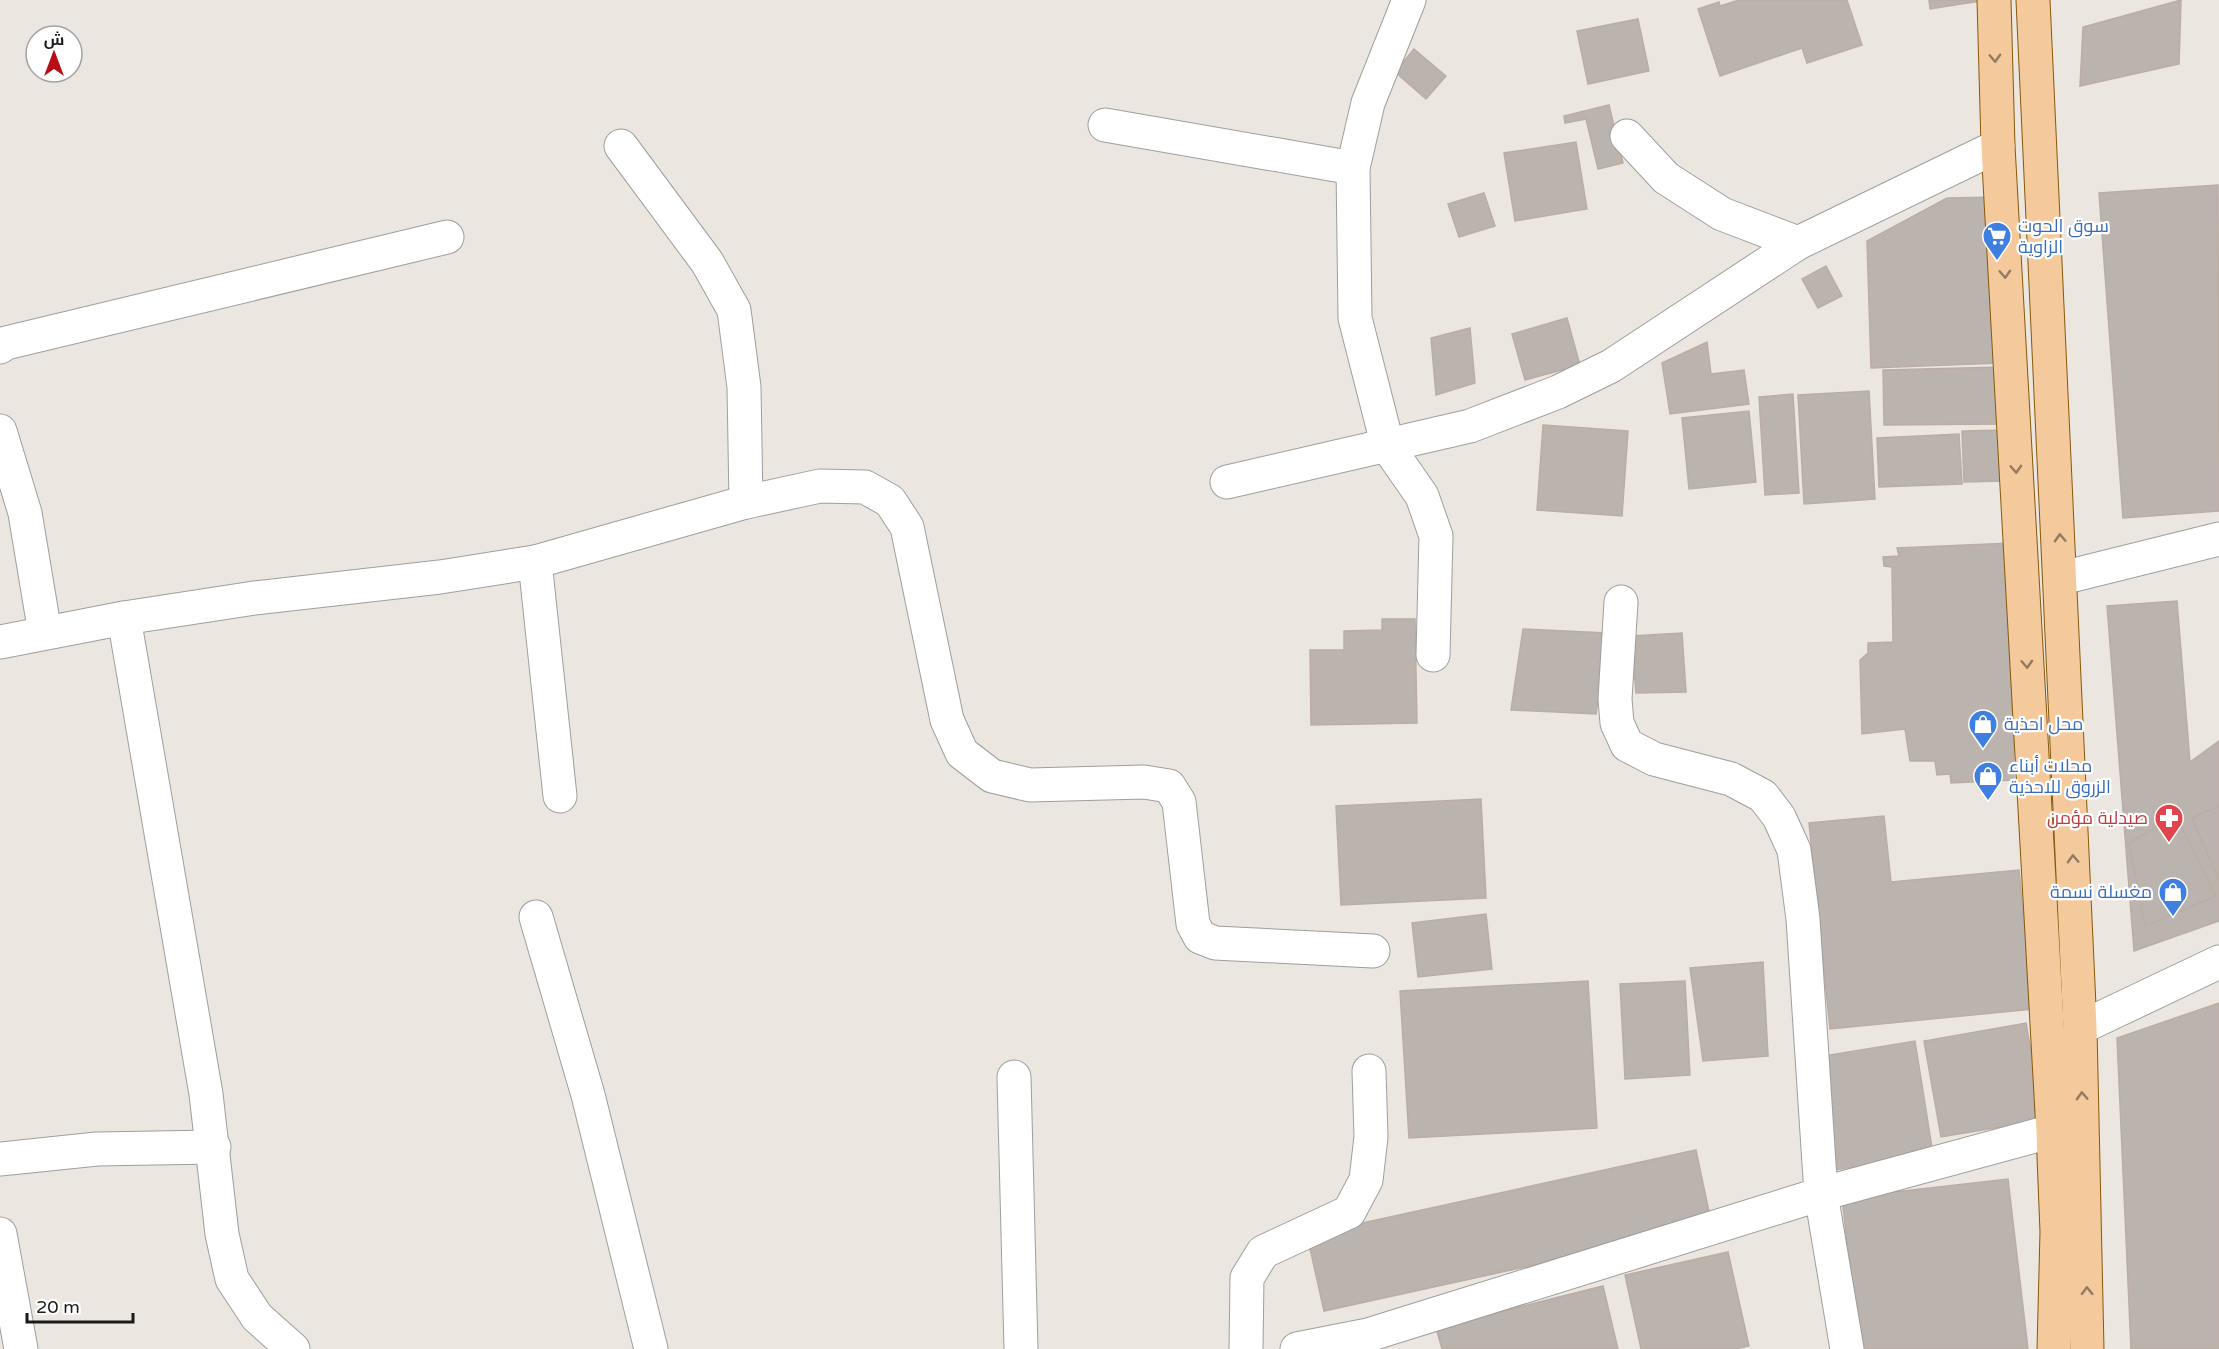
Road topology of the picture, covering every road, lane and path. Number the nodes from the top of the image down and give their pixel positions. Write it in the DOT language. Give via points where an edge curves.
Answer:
graph roads {
  1 [pos="1408,0"];
  2 [pos="1994,0"];
  3 [pos="2033,0"];
  4 [pos="1105,125"];
  5 [pos="1627,136"];
  6 [pos="621,146"];
  7 [pos="1998,146"];
  8 [pos="1353,168"];
  9 [pos="447,237"];
  10 [pos="1798,243"];
  11 [pos="0,347"];
  12 [pos="0,431"];
  13 [pos="1388,447"];
  14 [pos="1227,482"];
  15 [pos="747,502"];
  16 [pos="2219,539"];
  17 [pos="535,562"];
  18 [pos="2062,578"];
  19 [pos="1621,602"];
  20 [pos="124,618"];
  21 [pos="45,633"];
  22 [pos="0,642"];
  23 [pos="1433,655"];
  24 [pos="560,796"];
  25 [pos="536,917"];
  26 [pos="1373,951"];
  27 [pos="2219,962"];
  28 [pos="2080,1028"];
  29 [pos="1369,1071"];
  30 [pos="1014,1077"];
  31 [pos="2053,1131"];
  32 [pos="214,1147"];
  33 [pos="0,1159"];
  34 [pos="1821,1194"];
  35 [pos="0,1234"];
  36 [pos="1370,1342"];
  37 [pos="21,1349"];
  38 [pos="293,1349"];
  39 [pos="651,1349"];
  40 [pos="1020,1349"];
  41 [pos="1246,1349"];
  42 [pos="1297,1349"];
  43 [pos="1847,1349"];
  44 [pos="2054,1349"];
  45 [pos="2087,1349"];
  1 -- 8 [label="street" via="1368,103"];
  2 -- 7 [label="main road, one-way"];
  18 -- 3 [label="main road, one-way"];
  4 -- 8 [label="street"];
  5 -- 10 [label="street" via="1666,178 1722,214"];
  6 -- 15 [label="street" via="707,262 734,310 744,387"];
  7 -- 10 [label="street"];
  7 -- 31 [label="main road, one-way"];
  8 -- 13 [label="street" via="1355,318"];
  9 -- 11 [label="street"];
  10 -- 13 [label="street" via="1601,371 1470,426"];
  12 -- 21 [label="street" via="25,513"];
  13 -- 14 [label="street"];
  13 -- 23 [label="street" via="1422,496 1436,536"];
  15 -- 17 [label="street"];
  15 -- 26 [label="street" via="820,486 865,487 890,501 907,527 947,720 962,753 992,776 1030,785 1144,782 1169,786 1179,802 1193,924 1200,937 1215,943"];
  16 -- 18 [label="street"];
  17 -- 20 [label="street"];
  17 -- 24 [label="street"];
  28 -- 18 [label="main road, one-way"];
  19 -- 34 [label="street" via="1615,699 1617,723 1627,745 1654,759 1731,779 1763,796 1779,817 1794,850 1803,919"];
  20 -- 21 [label="street"];
  20 -- 32 [label="street"];
  21 -- 22 [label="street"];
  25 -- 39 [label="street" via="588,1095"];
  27 -- 28 [label="street"];
  45 -- 28 [label="main road, one-way"];
  29 -- 41 [label="street" via="1371,1137 1366,1180 1349,1212 1263,1252 1247,1278"];
  30 -- 40 [label="street"];
  31 -- 34 [label="street"];
  31 -- 44 [label="main road" via="2057,1232"];
  32 -- 33 [label="street" via="97,1149"];
  32 -- 38 [label="street" via="222,1234 232,1279 257,1317"];
  34 -- 36 [label="street"];
  34 -- 43 [label="street"];
  35 -- 37 [label="street"];
  36 -- 42 [label="street"];
}
